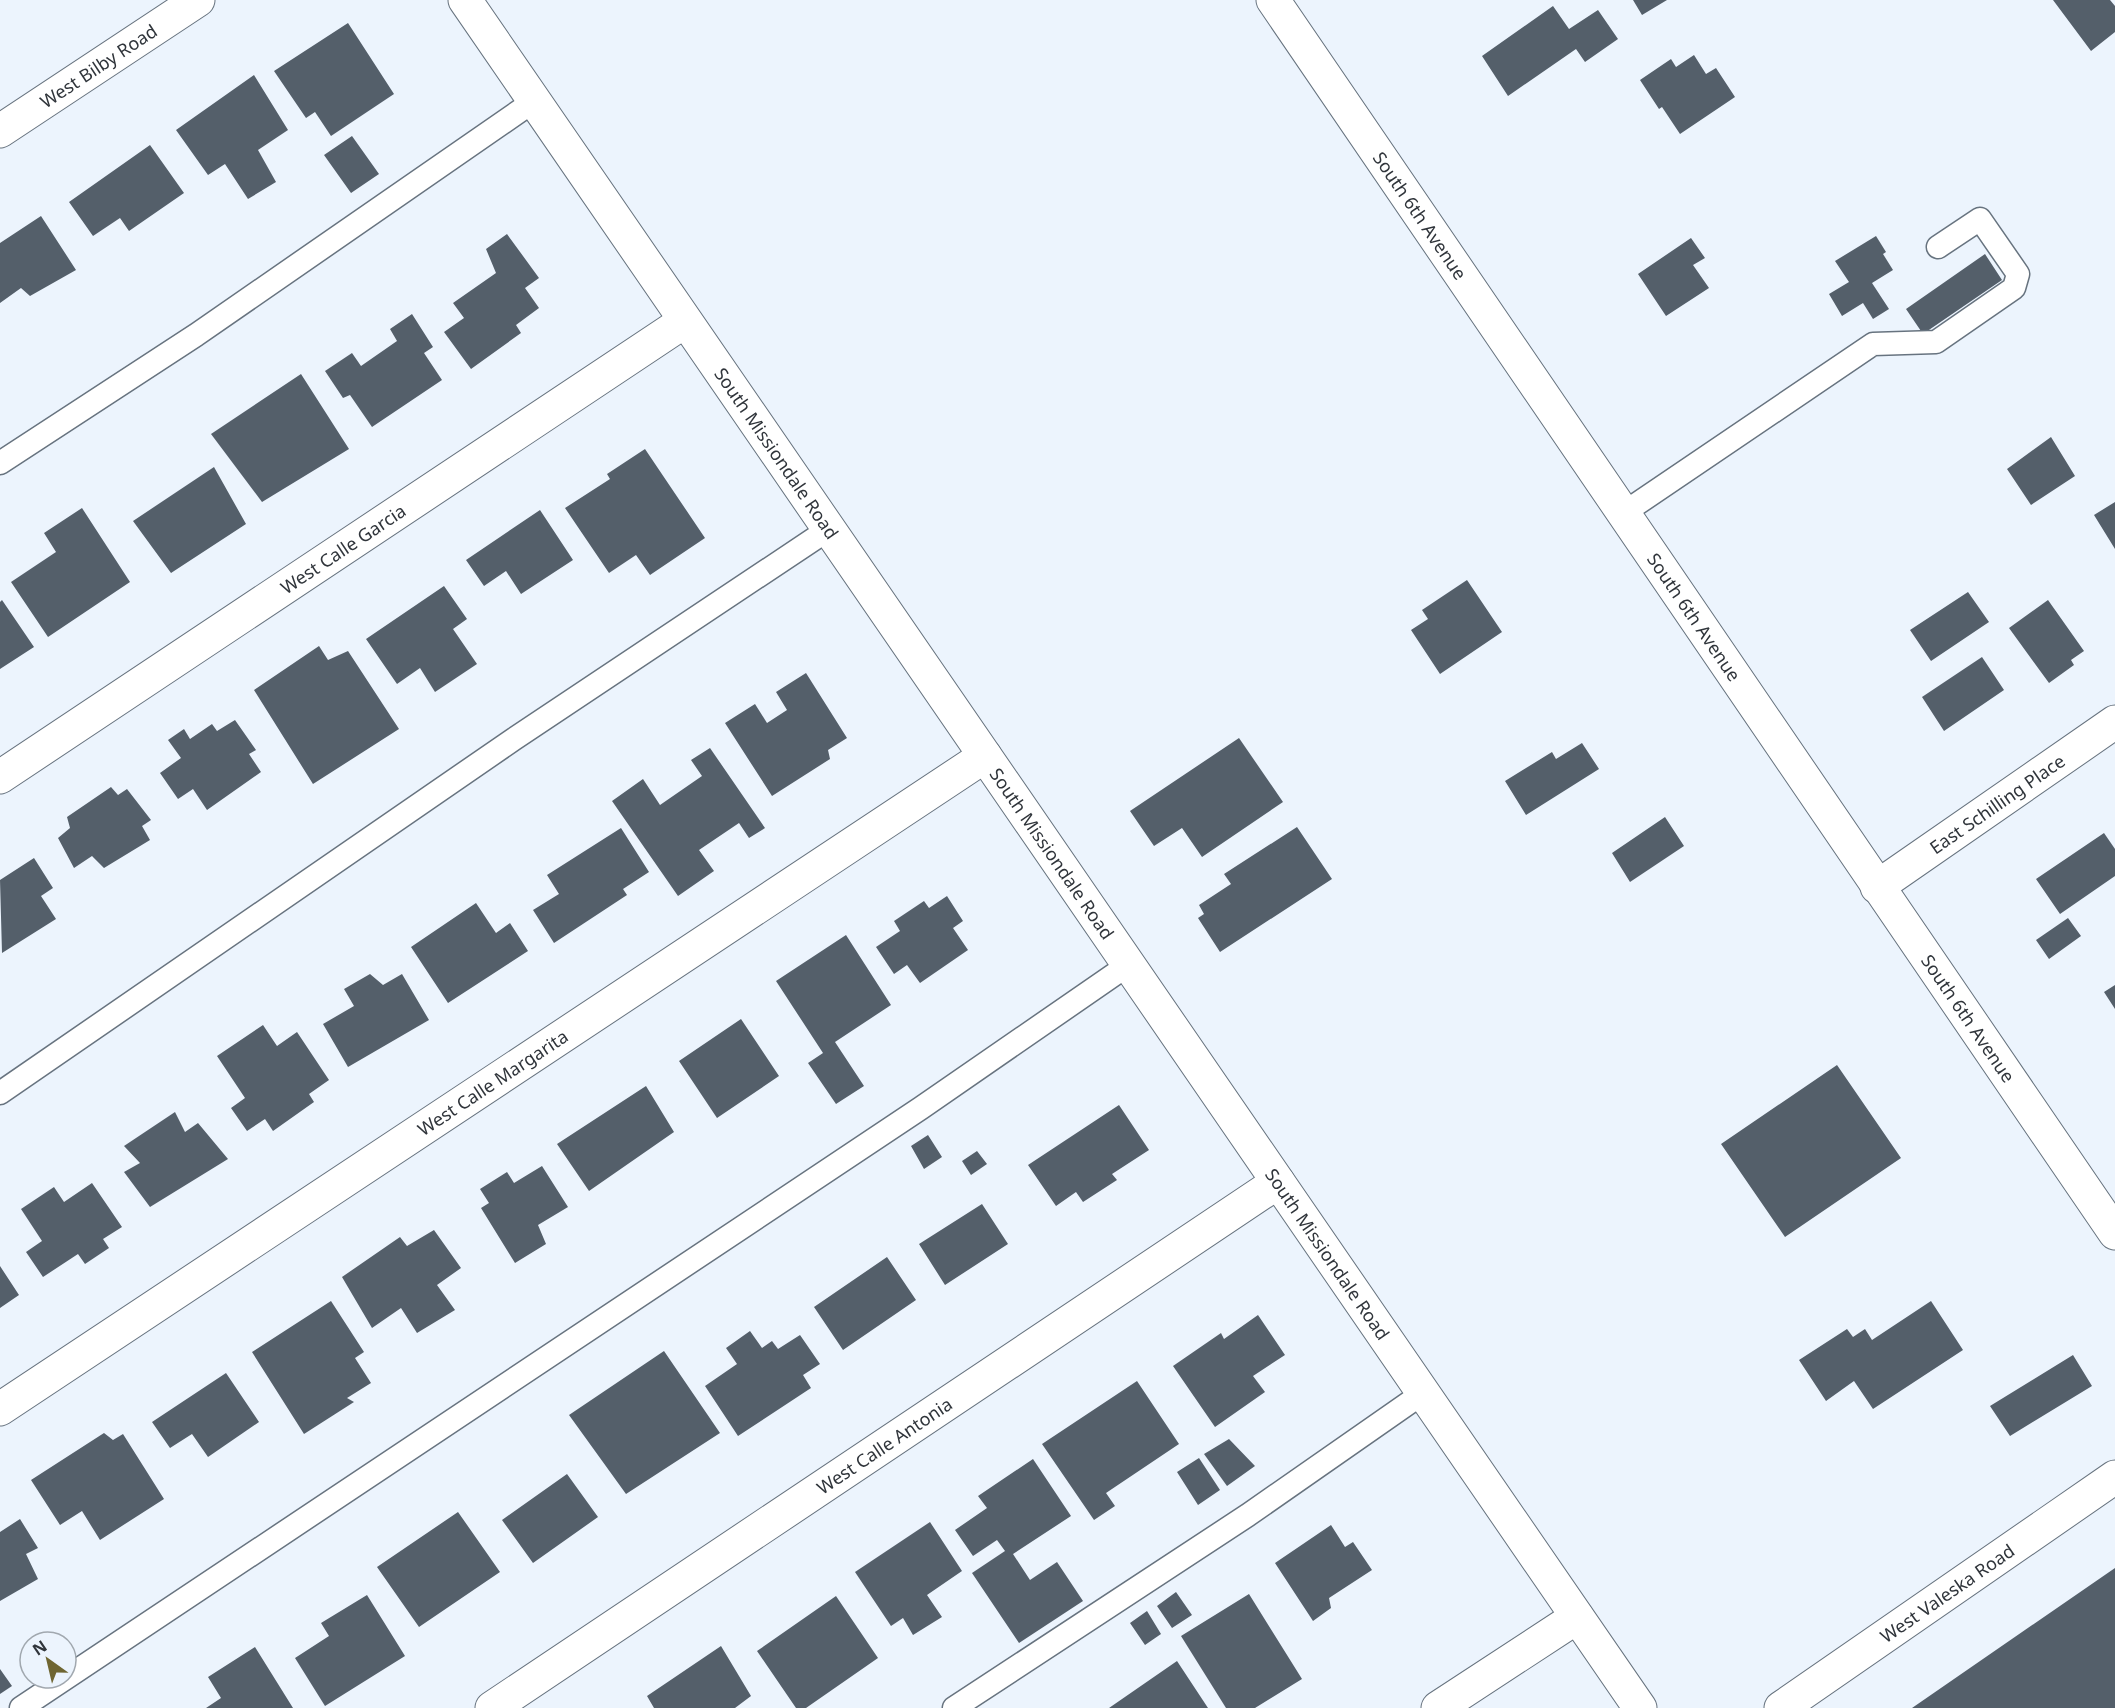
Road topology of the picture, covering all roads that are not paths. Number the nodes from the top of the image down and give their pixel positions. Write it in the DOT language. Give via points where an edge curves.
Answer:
graph roads {
  1 [pos="198,0"];
  2 [pos="465,0"];
  3 [pos="1273,0"];
  4 [pos="534,101"];
  5 [pos="0,132"];
  6 [pos="1938,247"];
  7 [pos="686,321"];
  8 [pos="0,463"];
  9 [pos="1622,514"];
  10 [pos="829,529"];
  11 [pos="2115,722"];
  12 [pos="985,756"];
  13 [pos="0,777"];
  14 [pos="1877,886"];
  15 [pos="1128,965"];
  16 [pos="0,1093"];
  17 [pos="1278,1182"];
  18 [pos="2115,1233"];
  19 [pos="1423,1393"];
  20 [pos="0,1409"];
  21 [pos="2115,1477"];
  22 [pos="1577,1617"];
  23 [pos="21,1708"];
  24 [pos="492,1708"];
  25 [pos="954,1708"];
  26 [pos="1438,1708"];
  27 [pos="1640,1708"];
  28 [pos="1781,1708"];
  1 -- 5 [label="street, West Bilby Road"];
  2 -- 4 [label="street, South Missiondale Road"];
  3 -- 9 [label="street, South 6th Avenue"];
  4 -- 7 [label="street, South Missiondale Road"];
  4 -- 8 [label="lane" via="196,335"];
  6 -- 9 [label="lane" via="1980,219 2018,274 2014,288 1936,342 1873,344"];
  7 -- 10 [label="street, South Missiondale Road"];
  7 -- 13 [label="street, West Calle Garcia"];
  9 -- 14 [label="street, South 6th Avenue"];
  10 -- 12 [label="street, South Missiondale Road"];
  10 -- 16 [label="lane" via="514,739"];
  11 -- 14 [label="street, East Schilling Place"];
  12 -- 15 [label="street, South Missiondale Road"];
  12 -- 20 [label="street, West Calle Margarita"];
  14 -- 18 [label="street, South 6th Avenue"];
  15 -- 17 [label="street, South Missiondale Road"];
  15 -- 23 [label="lane" via="921,1108"];
  17 -- 19 [label="street, South Missiondale Road"];
  17 -- 24 [label="street, West Calle Antonia"];
  19 -- 22 [label="street, South Missiondale Road"];
  19 -- 25 [label="lane" via="1248,1515"];
  21 -- 28 [label="street, West Valeska Road"];
  22 -- 26 [label="street"];
  22 -- 27 [label="street, South Missiondale Road"];
}
